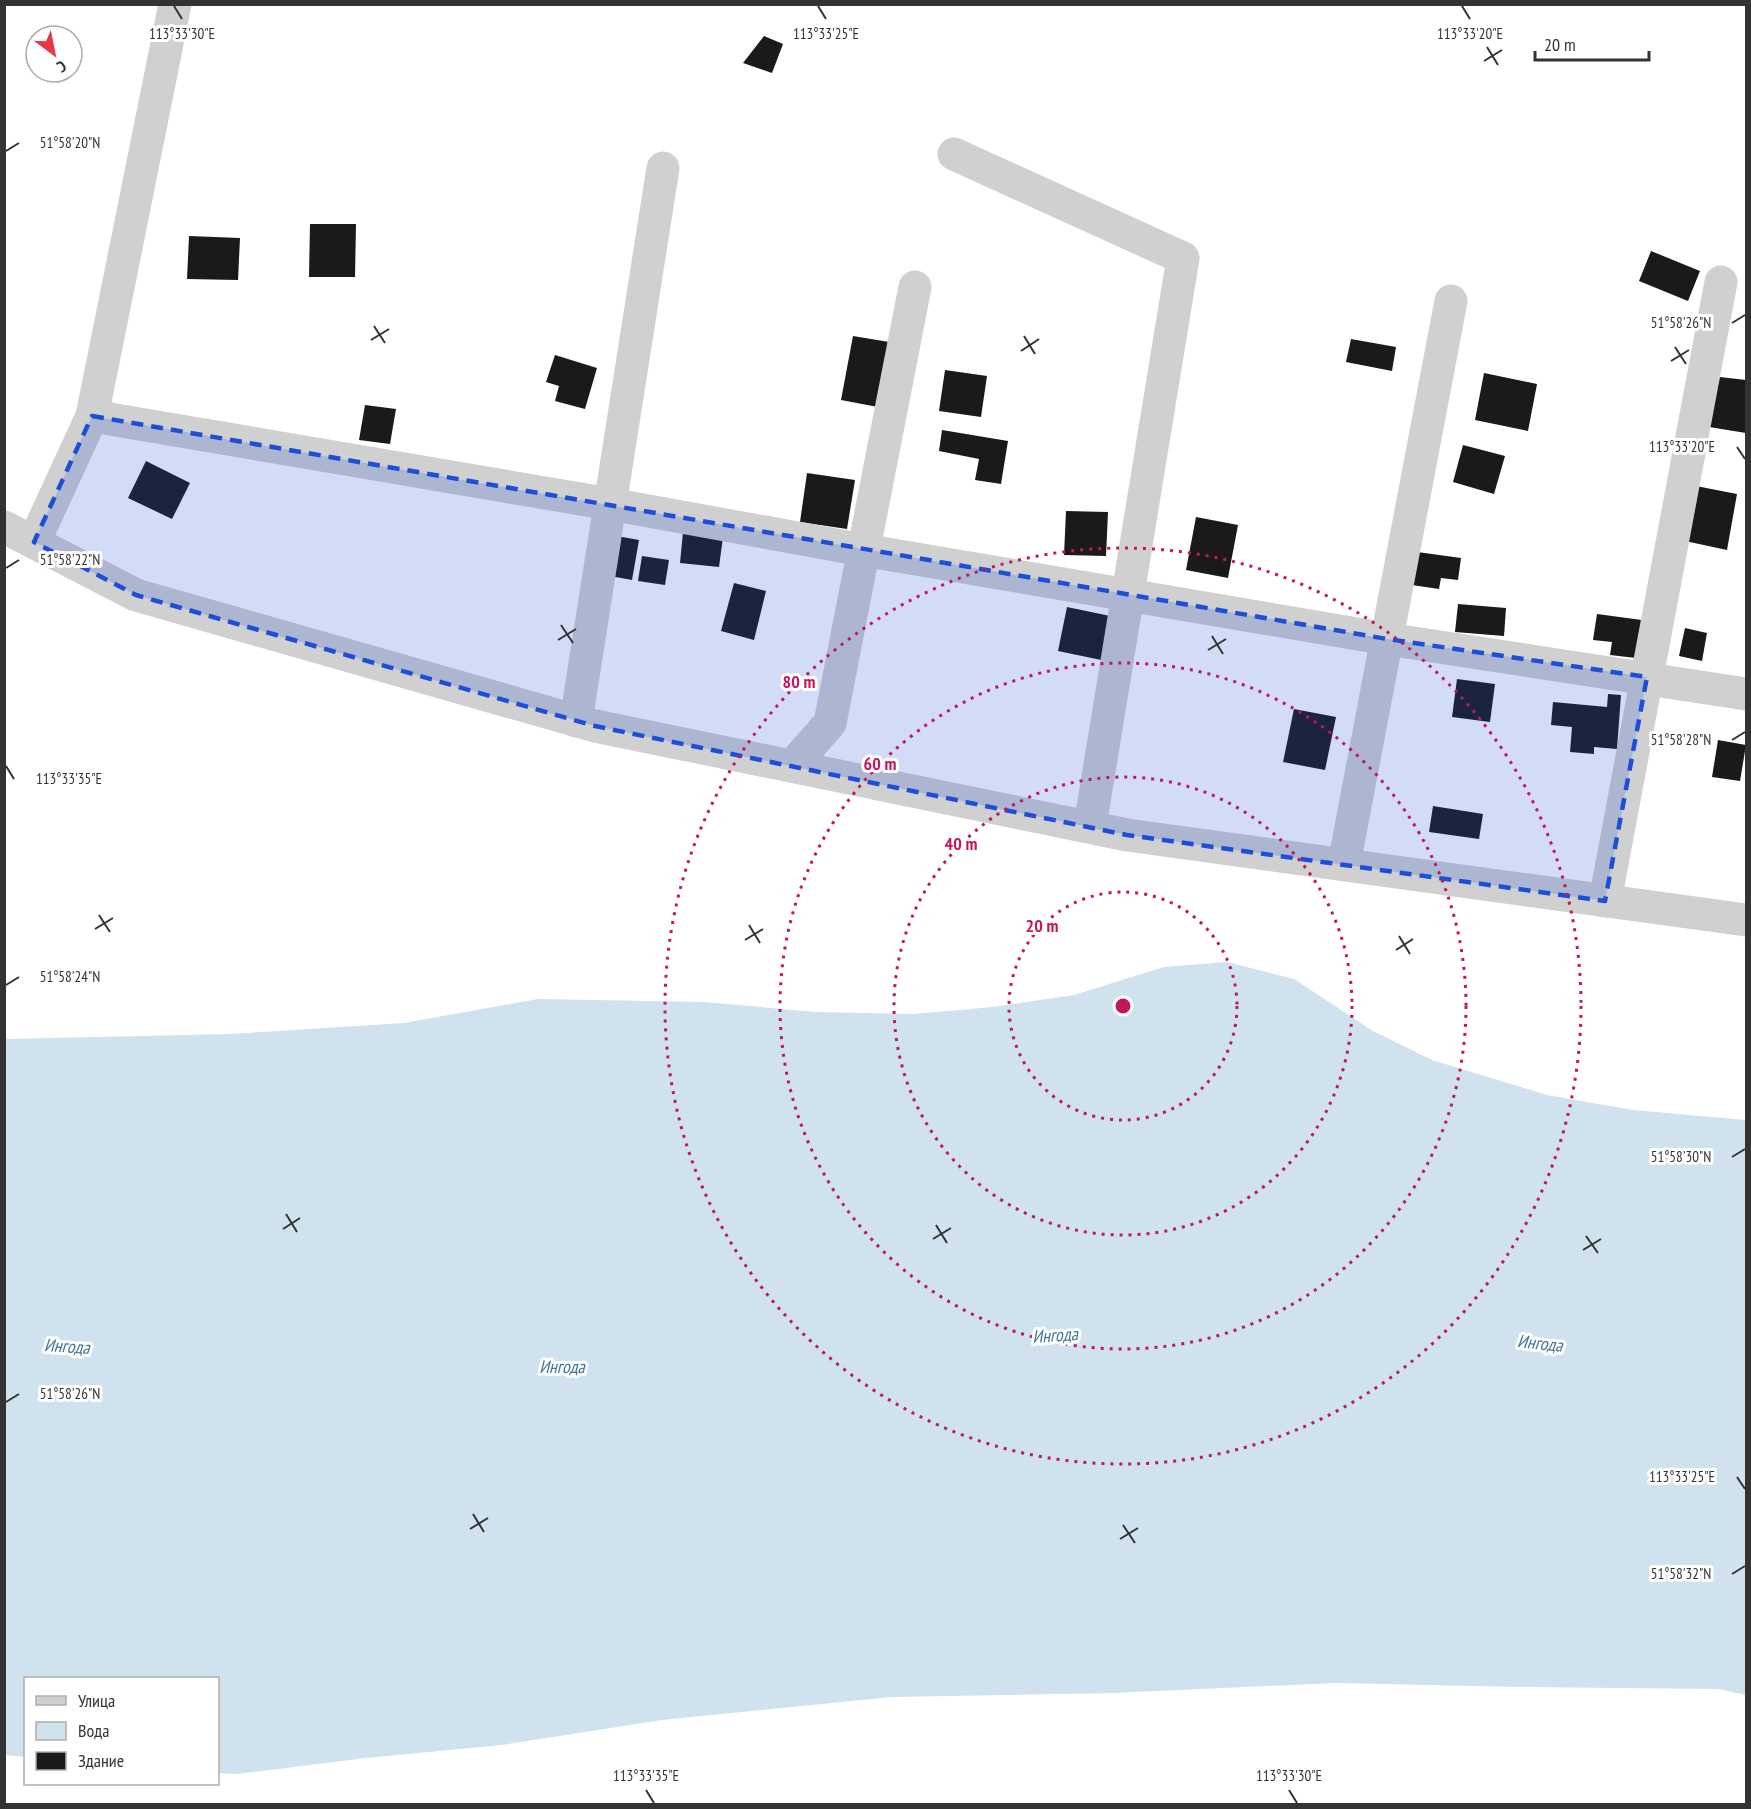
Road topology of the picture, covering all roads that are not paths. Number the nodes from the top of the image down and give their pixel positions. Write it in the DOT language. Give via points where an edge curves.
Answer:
graph roads {
  1 [pos="175,4"];
  2 [pos="954,154"];
  3 [pos="663,168"];
  4 [pos="1721,282"];
  5 [pos="915,287"];
  6 [pos="1451,301"];
  7 [pos="92,416"];
  8 [pos="610,504"];
  9 [pos="4,526"];
  10 [pos="34,542"];
  11 [pos="863,550"];
  12 [pos="1128,594"];
  13 [pos="1387,639"];
  14 [pos="1647,677"];
  15 [pos="1746,694"];
  16 [pos="576,721"];
  17 [pos="792,766"];
  18 [pos="1090,826"];
  19 [pos="1344,864"];
  20 [pos="1605,901"];
  21 [pos="1746,920"];
  1 -- 7 [label="street"];
  2 -- 12 [label="street" via="1183,258"];
  3 -- 8 [label="street"];
  4 -- 14 [label="street"];
  5 -- 11 [label="street"];
  6 -- 13 [label="street"];
  7 -- 8 [label="street"];
  7 -- 10 [label="street"];
  8 -- 11 [label="street"];
  8 -- 16 [label="street"];
  9 -- 10 [label="street"];
  10 -- 16 [label="street" via="136,595"];
  11 -- 12 [label="street"];
  11 -- 17 [label="street" via="830,723"];
  12 -- 13 [label="street"];
  12 -- 18 [label="street"];
  13 -- 14 [label="street"];
  13 -- 19 [label="street"];
  14 -- 15 [label="street"];
  14 -- 20 [label="street"];
  16 -- 17 [label="street"];
  17 -- 18 [label="street"];
  18 -- 19 [label="street" via="1128,835"];
  19 -- 20 [label="street"];
  20 -- 21 [label="street"];
}
